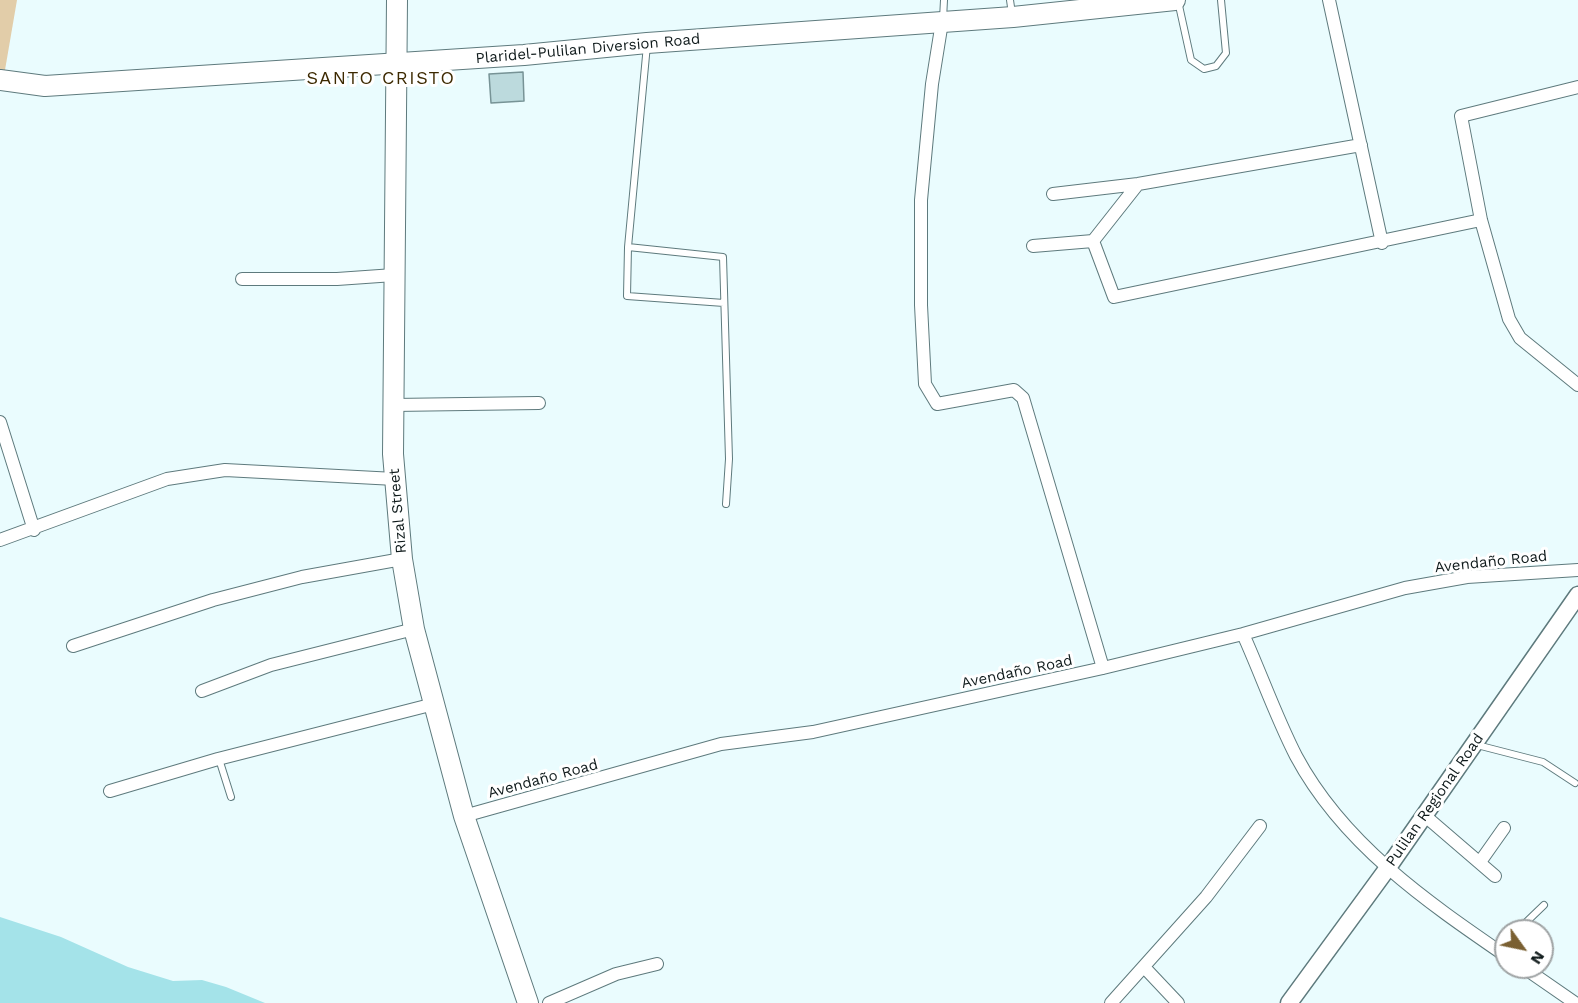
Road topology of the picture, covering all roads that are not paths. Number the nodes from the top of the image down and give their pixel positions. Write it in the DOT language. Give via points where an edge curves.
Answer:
graph roads {
  1 [pos="397,0"];
  2 [pos="944,0"];
  3 [pos="1176,0"];
  4 [pos="1221,0"];
  5 [pos="1329,0"];
  6 [pos="1011,9"];
  7 [pos="942,22"];
  8 [pos="647,44"];
  9 [pos="395,64"];
  10 [pos="0,80"];
  11 [pos="1578,87"];
  12 [pos="1361,145"];
  13 [pos="1138,184"];
  14 [pos="1053,194"];
  15 [pos="1482,220"];
  16 [pos="1093,241"];
  17 [pos="1382,243"];
  18 [pos="1034,246"];
  19 [pos="628,248"];
  20 [pos="394,275"];
  21 [pos="242,279"];
  22 [pos="724,303"];
  23 [pos="1578,385"];
  24 [pos="539,403"];
  25 [pos="393,405"];
  26 [pos="0,422"];
  27 [pos="395,479"];
  28 [pos="726,504"];
  29 [pos="34,530"];
  30 [pos="0,540"];
  31 [pos="402,559"];
  32 [pos="1578,570"];
  33 [pos="1578,595"];
  34 [pos="414,629"];
  35 [pos="1243,634"];
  36 [pos="73,646"];
  37 [pos="1102,668"];
  38 [pos="202,691"];
  39 [pos="434,704"];
  40 [pos="1474,744"];
  41 [pos="219,759"];
  42 [pos="1575,783"];
  43 [pos="110,791"];
  44 [pos="231,797"];
  45 [pos="1424,815"];
  46 [pos="464,816"];
  47 [pos="1260,826"];
  48 [pos="1504,828"];
  49 [pos="1480,862"];
  50 [pos="1387,869"];
  51 [pos="1495,876"];
  52 [pos="1544,905"];
  53 [pos="1529,919"];
  54 [pos="1494,943"];
  55 [pos="657,964"];
  56 [pos="1144,967"];
  57 [pos="1540,979"];
  58 [pos="528,1003"];
  59 [pos="549,1003"];
  60 [pos="1111,1003"];
  61 [pos="1178,1003"];
  62 [pos="1289,1003"];
  63 [pos="1575,1003"];
  1 -- 9 [label="main road, Rizal Street"];
  2 -- 7 [label="lane"];
  3 -- 4 [label="lane" via="1191,60 1204,69 1216,66 1226,52"];
  3 -- 6 [label="main road, Plaridel-Pulilan Diversion Road"];
  5 -- 12 [label="street"];
  6 -- 7 [label="main road, Plaridel-Pulilan Diversion Road"];
  7 -- 8 [label="main road, Plaridel-Pulilan Diversion Road"];
  7 -- 37 [label="street" via="921,201 925,384 937,404 1014,390 1023,398"];
  8 -- 9 [label="main road, Plaridel-Pulilan Diversion Road"];
  8 -- 19 [label="lane"];
  9 -- 10 [label="main road, Plaridel-Pulilan Diversion Road" via="45,86"];
  9 -- 20 [label="main road, Rizal Street"];
  11 -- 15 [label="street" via="1461,116"];
  12 -- 13 [label="street"];
  12 -- 17 [label="street"];
  13 -- 14 [label="street"];
  13 -- 16 [label="street"];
  15 -- 17 [label="street"];
  15 -- 23 [label="street" via="1509,319 1520,338"];
  16 -- 17 [label="street" via="1114,297"];
  16 -- 18 [label="street"];
  19 -- 22 [label="lane" via="723,257"];
  19 -- 22 [label="lane" via="627,296"];
  20 -- 21 [label="street"];
  20 -- 25 [label="main road, Rizal Street"];
  22 -- 28 [label="lane" via="729,459"];
  24 -- 25 [label="street"];
  25 -- 27 [label="main road, Rizal Street"];
  26 -- 29 [label="street"];
  27 -- 29 [label="street" via="225,470 197,473 167,479"];
  27 -- 31 [label="main road, Rizal Street"];
  29 -- 30 [label="street"];
  31 -- 34 [label="main road, Rizal Street"];
  31 -- 36 [label="street" via="302,577 213,600"];
  32 -- 35 [label="street, Avendaño Road" via="1467,576 1406,588"];
  33 -- 40 [label="main road, Pulilan Regional Road"];
  34 -- 38 [label="street" via="272,664"];
  34 -- 39 [label="main road, Rizal Street"];
  35 -- 37 [label="street, Avendaño Road"];
  35 -- 50 [label="street" via="1296,756 1336,816"];
  37 -- 46 [label="street, Avendaño Road" via="813,732 721,744"];
  39 -- 41 [label="street"];
  39 -- 46 [label="main road, Rizal Street"];
  40 -- 42 [label="lane" via="1543,762"];
  40 -- 45 [label="main road, Pulilan Regional Road"];
  41 -- 43 [label="street"];
  41 -- 44 [label="lane"];
  45 -- 49 [label="street"];
  45 -- 50 [label="main road, Pulilan Regional Road"];
  46 -- 58 [label="main road, Rizal Street"];
  47 -- 56 [label="street" via="1206,897"];
  48 -- 49 [label="street"];
  49 -- 51 [label="street"];
  50 -- 54 [label="street"];
  50 -- 62 [label="main road, Pulilan Regional Road"];
  52 -- 53 [label="lane"];
  55 -- 59 [label="street" via="616,974"];
  56 -- 60 [label="street"];
  56 -- 61 [label="street"];
  57 -- 63 [label="street"];
}
